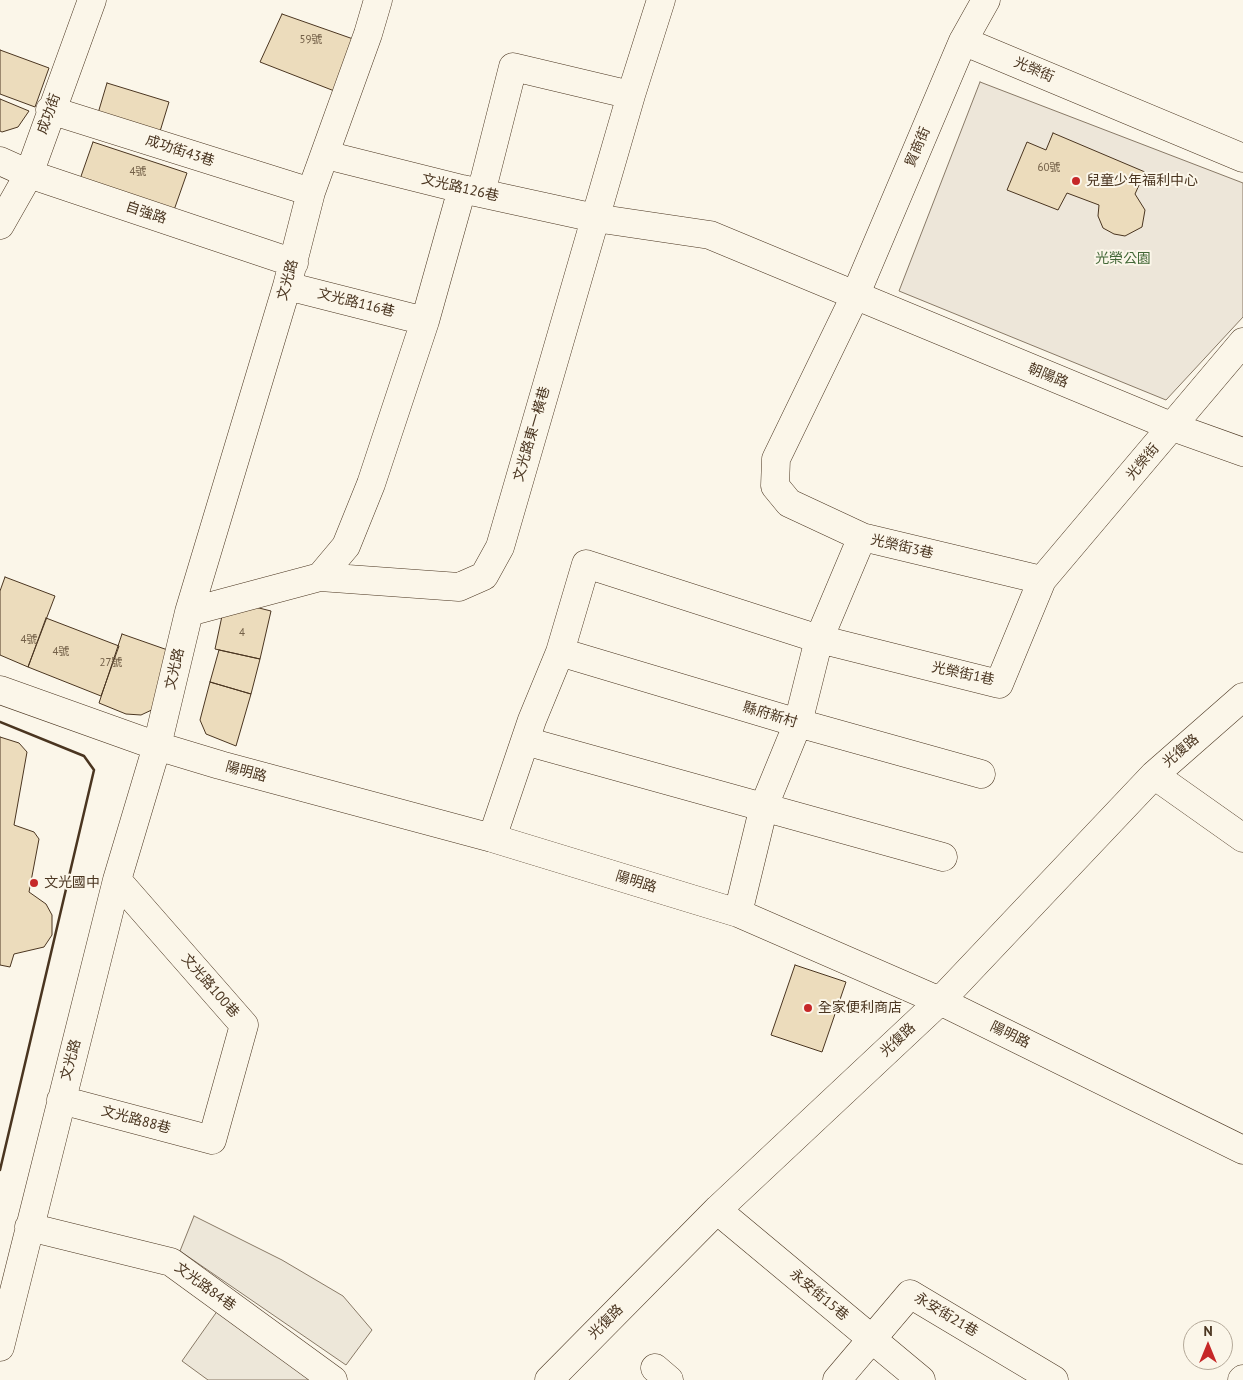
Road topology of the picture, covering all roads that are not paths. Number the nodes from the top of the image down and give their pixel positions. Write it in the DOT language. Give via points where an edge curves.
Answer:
graph roads {
  1 [pos="92,0"];
  2 [pos="378,0"];
  3 [pos="661,0"];
  4 [pos="986,0"];
  5 [pos="963,41"];
  6 [pos="631,95"];
  7 [pos="50,110"];
  8 [pos="326,155"];
  9 [pos="1243,158"];
  10 [pos="0,161"];
  11 [pos="28,174"];
  12 [pos="471,191"];
  13 [pos="310,192"];
  14 [pos="595,218"];
  15 [pos="0,225"];
  16 [pos="290,274"];
  17 [pos="855,296"];
  18 [pos="425,321"];
  19 [pos="1243,342"];
  20 [pos="1172,427"];
  21 [pos="1243,452"];
  22 [pos="775,486"];
  23 [pos="862,537"];
  24 [pos="320,577"];
  25 [pos="1042,580"];
  26 [pos="189,612"];
  27 [pos="819,640"];
  28 [pos="560,652"];
  29 [pos="0,690"];
  30 [pos="1243,697"];
  31 [pos="798,724"];
  32 [pos="525,741"];
  33 [pos="157,746"];
  34 [pos="981,774"];
  35 [pos="1154,775"];
  36 [pos="764,806"];
  37 [pos="492,838"];
  38 [pos="1243,838"];
  39 [pos="943,857"];
  40 [pos="117,880"];
  41 [pos="738,912"];
  42 [pos="940,1001"];
  43 [pos="60,1100"];
  44 [pos="212,1140"];
  45 [pos="1243,1150"];
  46 [pos="717,1210"];
  47 [pos="28,1227"];
  48 [pos="872,1339"];
  49 [pos="0,1347"];
  50 [pos="332,1380"];
  51 [pos="549,1380"];
  52 [pos="837,1380"];
  53 [pos="921,1380"];
  54 [pos="1054,1380"];
  1 -- 7 [label="street, 成功街"];
  2 -- 8 [label="street, 文光路"];
  3 -- 6 [label="street, 文光路東一橫巷"];
  4 -- 5 [label="street, 貿商街"];
  5 -- 9 [label="street, 光榮街"];
  5 -- 17 [label="street, 貿商街"];
  6 -- 12 [label="street" via="513,67"];
  6 -- 14 [label="street, 文光路東一橫巷"];
  7 -- 11 [label="street, 成功街"];
  7 -- 13 [label="street, 成功街43巷"];
  8 -- 12 [label="street, 文光路126巷"];
  8 -- 13 [label="street, 文光路"];
  10 -- 11 [label="street, 自強路"];
  11 -- 15 [label="street, 成功街"];
  11 -- 16 [label="street, 自強路"];
  12 -- 14 [label="street, 文光路126巷"];
  12 -- 18 [label="street"];
  13 -- 16 [label="street, 文光路"];
  14 -- 17 [label="street" via="710,234"];
  14 -- 24 [label="street, 文光路東一橫巷" via="500,546 484,576 459,587"];
  16 -- 18 [label="street, 文光路116巷"];
  16 -- 26 [label="street, 文光路"];
  17 -- 20 [label="street, 朝陽路"];
  17 -- 22 [label="street, 貿商街" via="776,459"];
  18 -- 24 [label="street" via="371,484 346,546"];
  19 -- 20 [label="street, 光榮街"];
  20 -- 21 [label="street, 朝陽路"];
  20 -- 25 [label="street, 光榮街"];
  22 -- 23 [label="street, 光榮街3巷" via="789,503"];
  23 -- 25 [label="street, 光榮街3巷"];
  23 -- 27 [label="street"];
  24 -- 26 [label="street, 文光路東一橫巷"];
  25 -- 27 [label="street, 光榮街1巷" via="999,684"];
  26 -- 33 [label="street, 文光路"];
  27 -- 28 [label="street" via="586,564"];
  27 -- 31 [label="street"];
  28 -- 31 [label="street, 縣府新村"];
  28 -- 32 [label="street"];
  29 -- 33 [label="street, 陽明路"];
  30 -- 35 [label="street, 光復路"];
  31 -- 34 [label="street, 縣府新村"];
  31 -- 36 [label="street"];
  32 -- 36 [label="street"];
  32 -- 37 [label="street"];
  33 -- 37 [label="street, 陽明路"];
  33 -- 40 [label="street, 文光路"];
  35 -- 38 [label="street"];
  35 -- 42 [label="street, 光復路"];
  36 -- 39 [label="street"];
  36 -- 41 [label="street"];
  37 -- 41 [label="street, 陽明路"];
  40 -- 43 [label="street, 文光路"];
  40 -- 44 [label="street, 文光路100巷" via="244,1025"];
  41 -- 42 [label="street, 陽明路"];
  42 -- 45 [label="street, 陽明路"];
  42 -- 46 [label="street, 光復路"];
  43 -- 44 [label="street, 文光路88巷"];
  43 -- 47 [label="street, 文光路"];
  46 -- 48 [label="street, 永安街15巷"];
  46 -- 51 [label="street, 光復路"];
  47 -- 49 [label="street, 文光路"];
  47 -- 50 [label="street, 文光路84巷" via="171,1262"];
  48 -- 52 [label="street, 永安街21巷"];
  48 -- 53 [label="street, 永安街15巷"];
  48 -- 54 [label="street, 永安街21巷" via="910,1294"];
}
